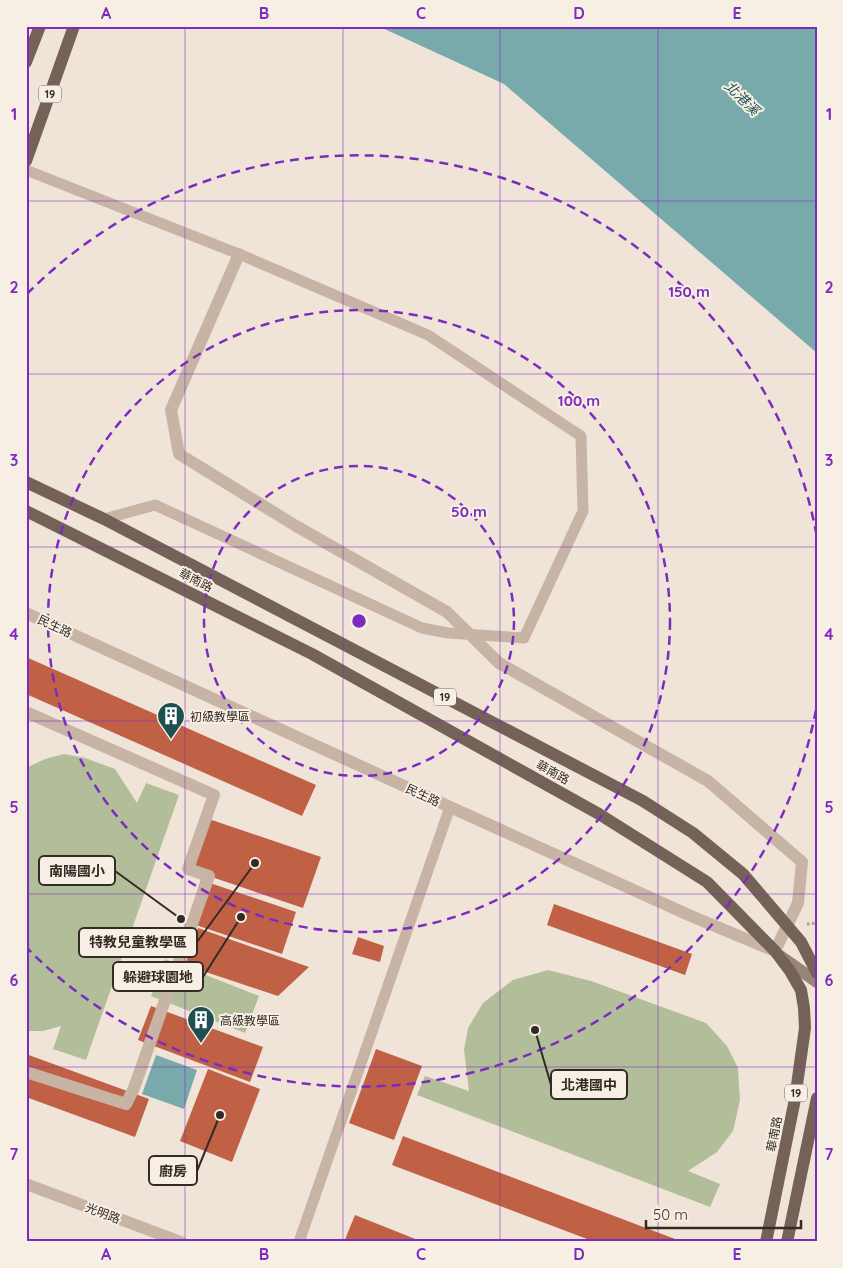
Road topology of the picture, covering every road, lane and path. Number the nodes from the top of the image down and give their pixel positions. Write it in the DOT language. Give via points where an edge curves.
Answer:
graph roads {
  1 [pos="40,26"];
  2 [pos="74,26"];
  3 [pos="26,62"];
  4 [pos="26,161"];
  5 [pos="26,170"];
  6 [pos="240,254"];
  7 [pos="26,482"];
  8 [pos="26,511"];
  9 [pos="104,519"];
  10 [pos="26,613"];
  11 [pos="26,712"];
  12 [pos="450,807"];
  13 [pos="787,926"];
  14 [pos="775,951"];
  15 [pos="817,973"];
  16 [pos="817,982"];
  17 [pos="26,1072"];
  18 [pos="817,1098"];
  19 [pos="26,1184"];
  20 [pos="181,1242"];
  21 [pos="299,1242"];
  22 [pos="766,1242"];
  23 [pos="787,1242"];
  1 -- 3 [label="main road"];
  2 -- 4 [label="main road, 19"];
  5 -- 6 [label="lane"];
  6 -- 9 [label="lane" via="428,336 581,436 583,511 524,638 422,628 155,505"];
  6 -- 13 [label="street, bridge" via="171,410 179,454 296,526 447,612 499,663 708,781 802,862 798,903"];
  7 -- 9 [label="main road, 華南路 / 19"];
  8 -- 14 [label="main road, 華南路 / 19" via="312,654 599,814 707,882"];
  9 -- 13 [label="main road, 華南路 / 19" via="643,801 692,833 743,874"];
  10 -- 12 [label="street, 民生路"];
  11 -- 17 [label="street" via="214,795 188,869 209,876 126,1104"];
  12 -- 14 [label="street, 民生路"];
  12 -- 21 [label="lane"];
  13 -- 14 [label="street"];
  13 -- 15 [label="main road, 華南路 / 19" via="801,942"];
  14 -- 16 [label="main road, 民生路"];
  14 -- 22 [label="main road, 華南路 / 19" via="801,990 805,1028 795,1099"];
  18 -- 23 [label="main road, 19"];
  19 -- 20 [label="street, 光明路"];
}
